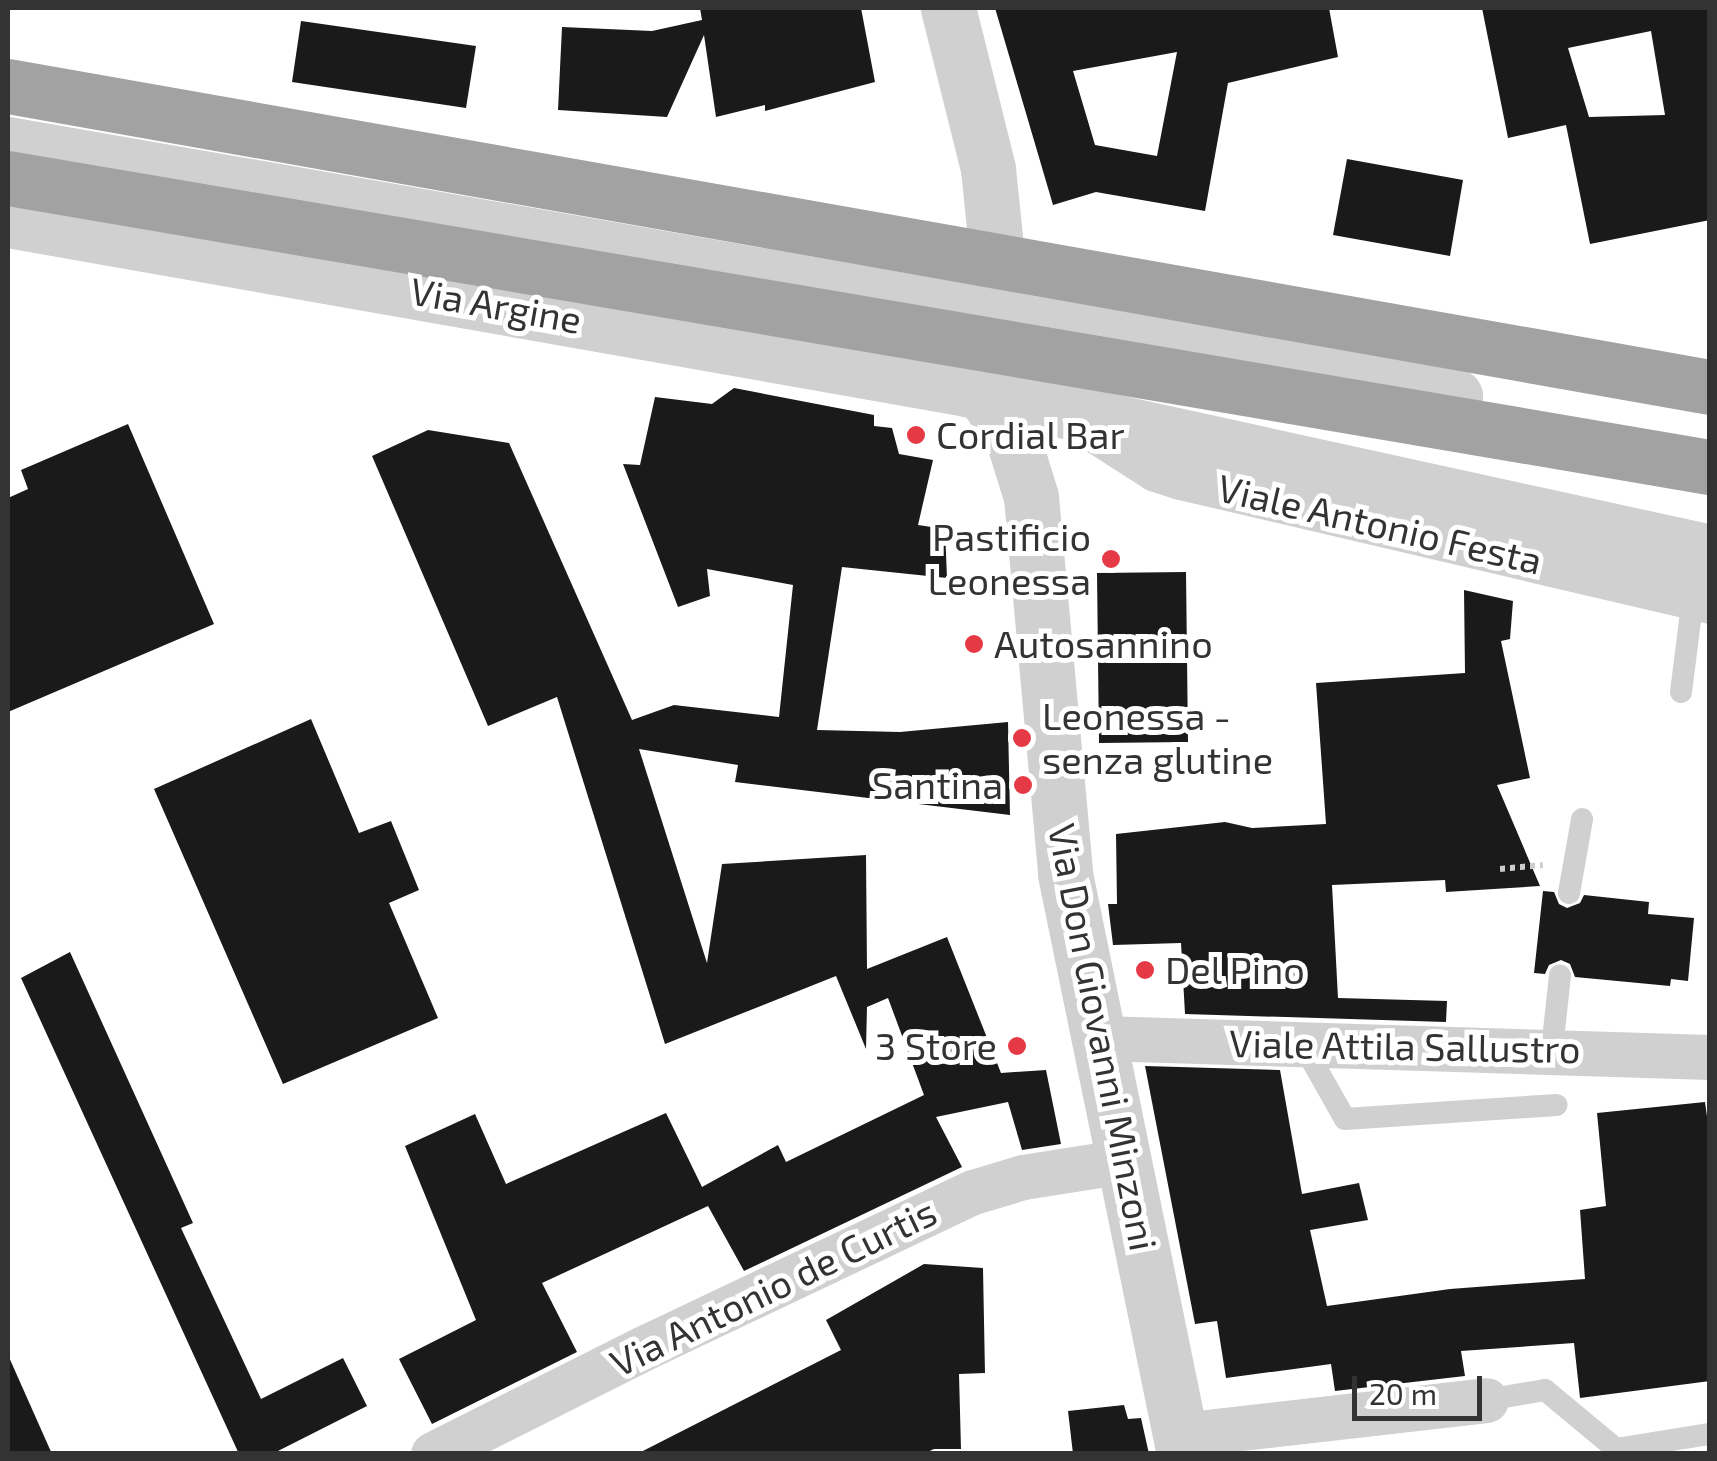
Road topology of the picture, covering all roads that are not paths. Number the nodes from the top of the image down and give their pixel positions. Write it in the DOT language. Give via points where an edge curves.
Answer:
graph roads {
  1 [pos="948,8"];
  2 [pos="8,86"];
  3 [pos="8,144"];
  4 [pos="8,178"];
  5 [pos="8,220"];
  6 [pos="997,302"];
  7 [pos="1710,388"];
  8 [pos="984,394"];
  9 [pos="1065,411"];
  10 [pos="1710,440"];
  11 [pos="1710,467"];
  12 [pos="1030,497"];
  13 [pos="1704,583"];
  14 [pos="1681,692"];
  15 [pos="1582,819"];
  16 [pos="1569,893"];
  17 [pos="1560,975"];
  18 [pos="1101,1038"];
  19 [pos="1302,1043"];
  20 [pos="1552,1048"];
  21 [pos="1710,1057"];
  22 [pos="1557,1104"];
  23 [pos="1125,1161"];
  24 [pos="1486,1400"];
  25 [pos="1710,1434"];
  26 [pos="1182,1444"];
  27 [pos="433,1454"];
  1 -- 6 [label="street" via="988,169"];
  2 -- 7 [label="highway, bridge"];
  3 -- 6 [label="street"];
  4 -- 11 [label="highway"];
  5 -- 8 [label="street, Via Argine"];
  6 -- 10 [label="street"];
  8 -- 9 [label="street, Via Argine"];
  8 -- 12 [label="street, Via Don Giovanni Minzoni" via="1014,442"];
  9 -- 12 [label="street, Via Don Giovanni Minzoni"];
  9 -- 13 [label="street, Via Argine"];
  12 -- 18 [label="street, Via Don Giovanni Minzoni" via="1065,874"];
  13 -- 14 [label="lane"];
  15 -- 16 [label="lane"];
  17 -- 20 [label="lane"];
  18 -- 19 [label="street, Viale Attila Sallustro"];
  18 -- 23 [label="street, Via Don Giovanni Minzoni"];
  19 -- 20 [label="street, Viale Attila Sallustro"];
  19 -- 22 [label="lane" via="1345,1120"];
  20 -- 21 [label="street, Viale Attila Sallustro"];
  23 -- 26 [label="street, Via Don Giovanni Minzoni"];
  23 -- 27 [label="street, Via Antonio de Curtis" via="972,1192"];
  24 -- 25 [label="lane" via="1545,1390 1616,1449"];
  24 -- 26 [label="street"];
}
